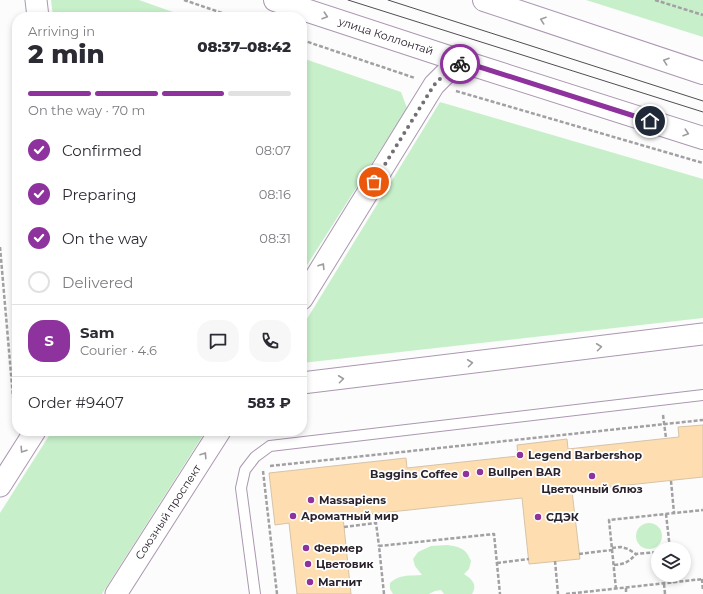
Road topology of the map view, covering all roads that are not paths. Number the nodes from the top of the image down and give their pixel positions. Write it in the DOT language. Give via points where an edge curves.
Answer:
graph roads {
  1 [pos="36,0"];
  2 [pos="275,0"];
  3 [pos="484,0"];
  4 [pos="37,12"];
  5 [pos="464,62"];
  6 [pos="703,73"];
  7 [pos="703,138"];
  8 [pos="307,291"];
  9 [pos="703,334"];
  10 [pos="307,382"];
  11 [pos="703,395"];
  12 [pos="32,436"];
  13 [pos="217,436"];
  14 [pos="0,486"];
  15 [pos="116,594"];
  16 [pos="255,594"];
  1 -- 4 [label="street"];
  2 -- 5 [label="main road, улица Коллонтай, one-way"];
  6 -- 3 [label="main road, one-way"];
  5 -- 7 [label="main road, улица Коллонтай, one-way"];
  8 -- 5 [label="street, one-way" via="434,85 447,72"];
  10 -- 9 [label="street, one-way"];
  11 -- 16 [label="lane" via="270,446 255,457 245,470 242,488"];
  12 -- 14 [label="street, one-way"];
  15 -- 13 [label="street, Союзный проспект, one-way"];
}
